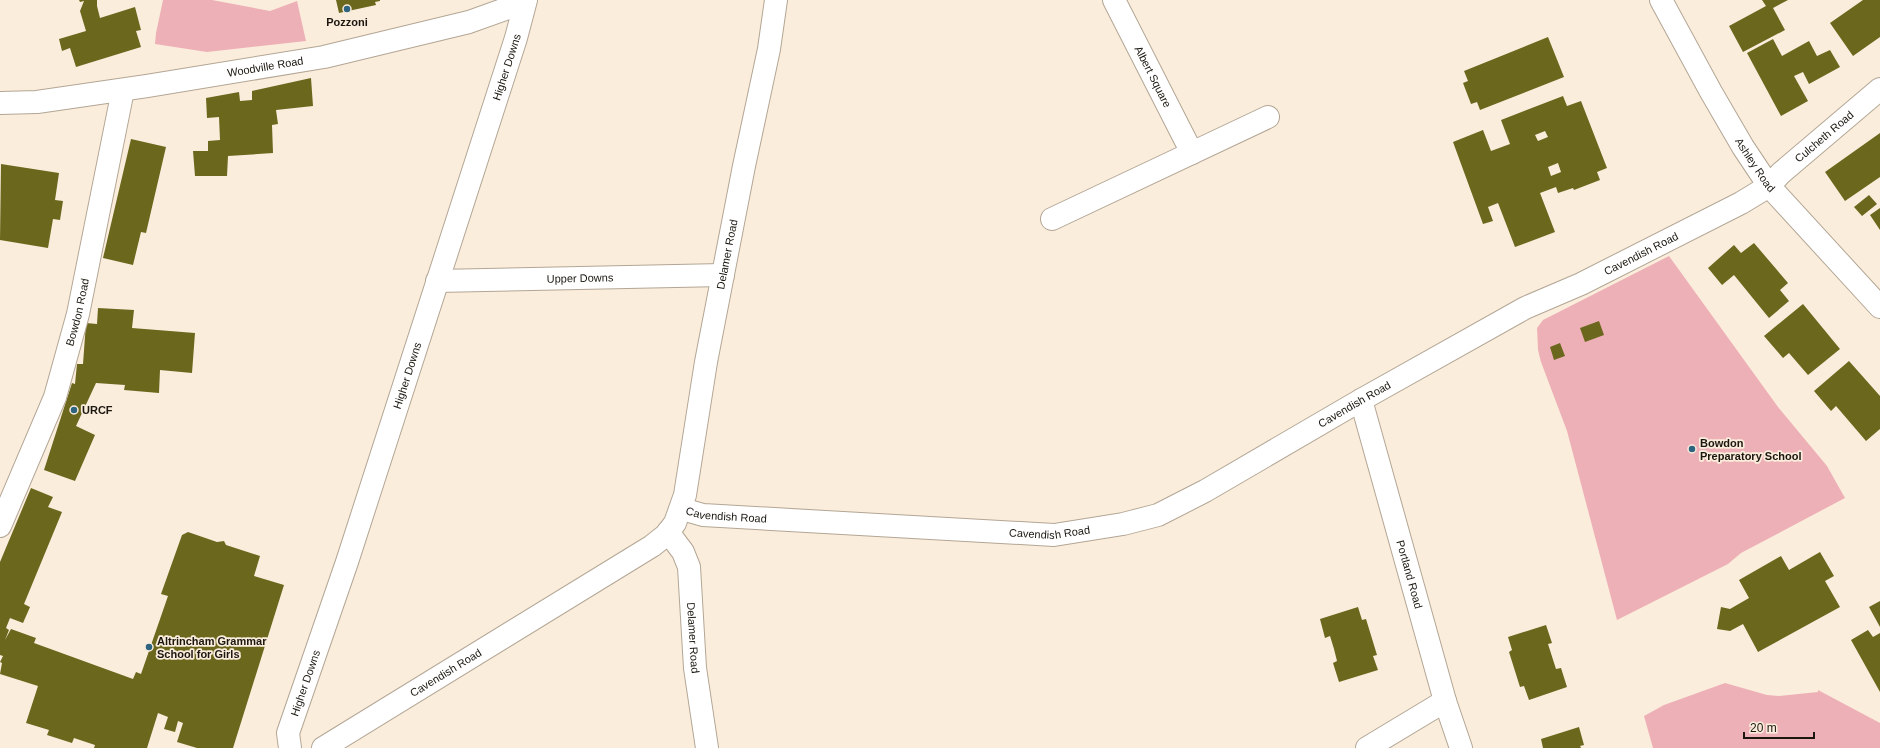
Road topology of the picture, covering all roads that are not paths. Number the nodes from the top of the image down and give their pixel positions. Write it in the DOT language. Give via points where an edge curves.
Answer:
graph roads {
  1 [pos="776,0"];
  2 [pos="1114,0"];
  3 [pos="1661,0"];
  4 [pos="525,1"];
  5 [pos="1880,89"];
  6 [pos="123,90"];
  7 [pos="0,103"];
  8 [pos="1268,116"];
  9 [pos="1192,152"];
  10 [pos="1769,186"];
  11 [pos="1052,219"];
  12 [pos="723,275"];
  13 [pos="437,281"];
  14 [pos="1880,308"];
  15 [pos="1360,400"];
  16 [pos="682,509"];
  17 [pos="0,526"];
  18 [pos="668,532"];
  19 [pos="1445,701"];
  20 [pos="290,748"];
  21 [pos="323,748"];
  22 [pos="707,748"];
  23 [pos="1366,748"];
  24 [pos="1460,748"];
  1 -- 12 [label="street, Delamer Road" via="769,49"];
  2 -- 9 [label="street, Albert Square"];
  3 -- 10 [label="street, Ashley Road" via="1711,92"];
  4 -- 6 [label="street, Woodville Road" via="469,22 324,57"];
  4 -- 13 [label="street, Higher Downs" via="516,38"];
  5 -- 10 [label="street, Culcheth Road"];
  6 -- 7 [label="street, Woodville Road" via="37,102"];
  6 -- 17 [label="street, Bowdon Road" via="78,314 55,397"];
  8 -- 9 [label="street"];
  9 -- 11 [label="street"];
  10 -- 14 [label="street, Ashley Road"];
  10 -- 15 [label="street, Cavendish Road" via="1581,284 1525,308"];
  12 -- 13 [label="street, Upper Downs"];
  12 -- 16 [label="street, Delamer Road"];
  13 -- 20 [label="street, Higher Downs" via="347,562 288,733"];
  15 -- 16 [label="street, Cavendish Road" via="1205,491 1158,515 1124,524 1054,535 703,515"];
  15 -- 19 [label="street, Portland Road"];
  16 -- 18 [label="street, Cavendish Road"];
  18 -- 21 [label="street, Cavendish Road" via="652,546"];
  18 -- 22 [label="street, Delamer Road" via="683,552 689,567 695,668"];
  19 -- 23 [label="street"];
  19 -- 24 [label="street, Portland Road"];
}
